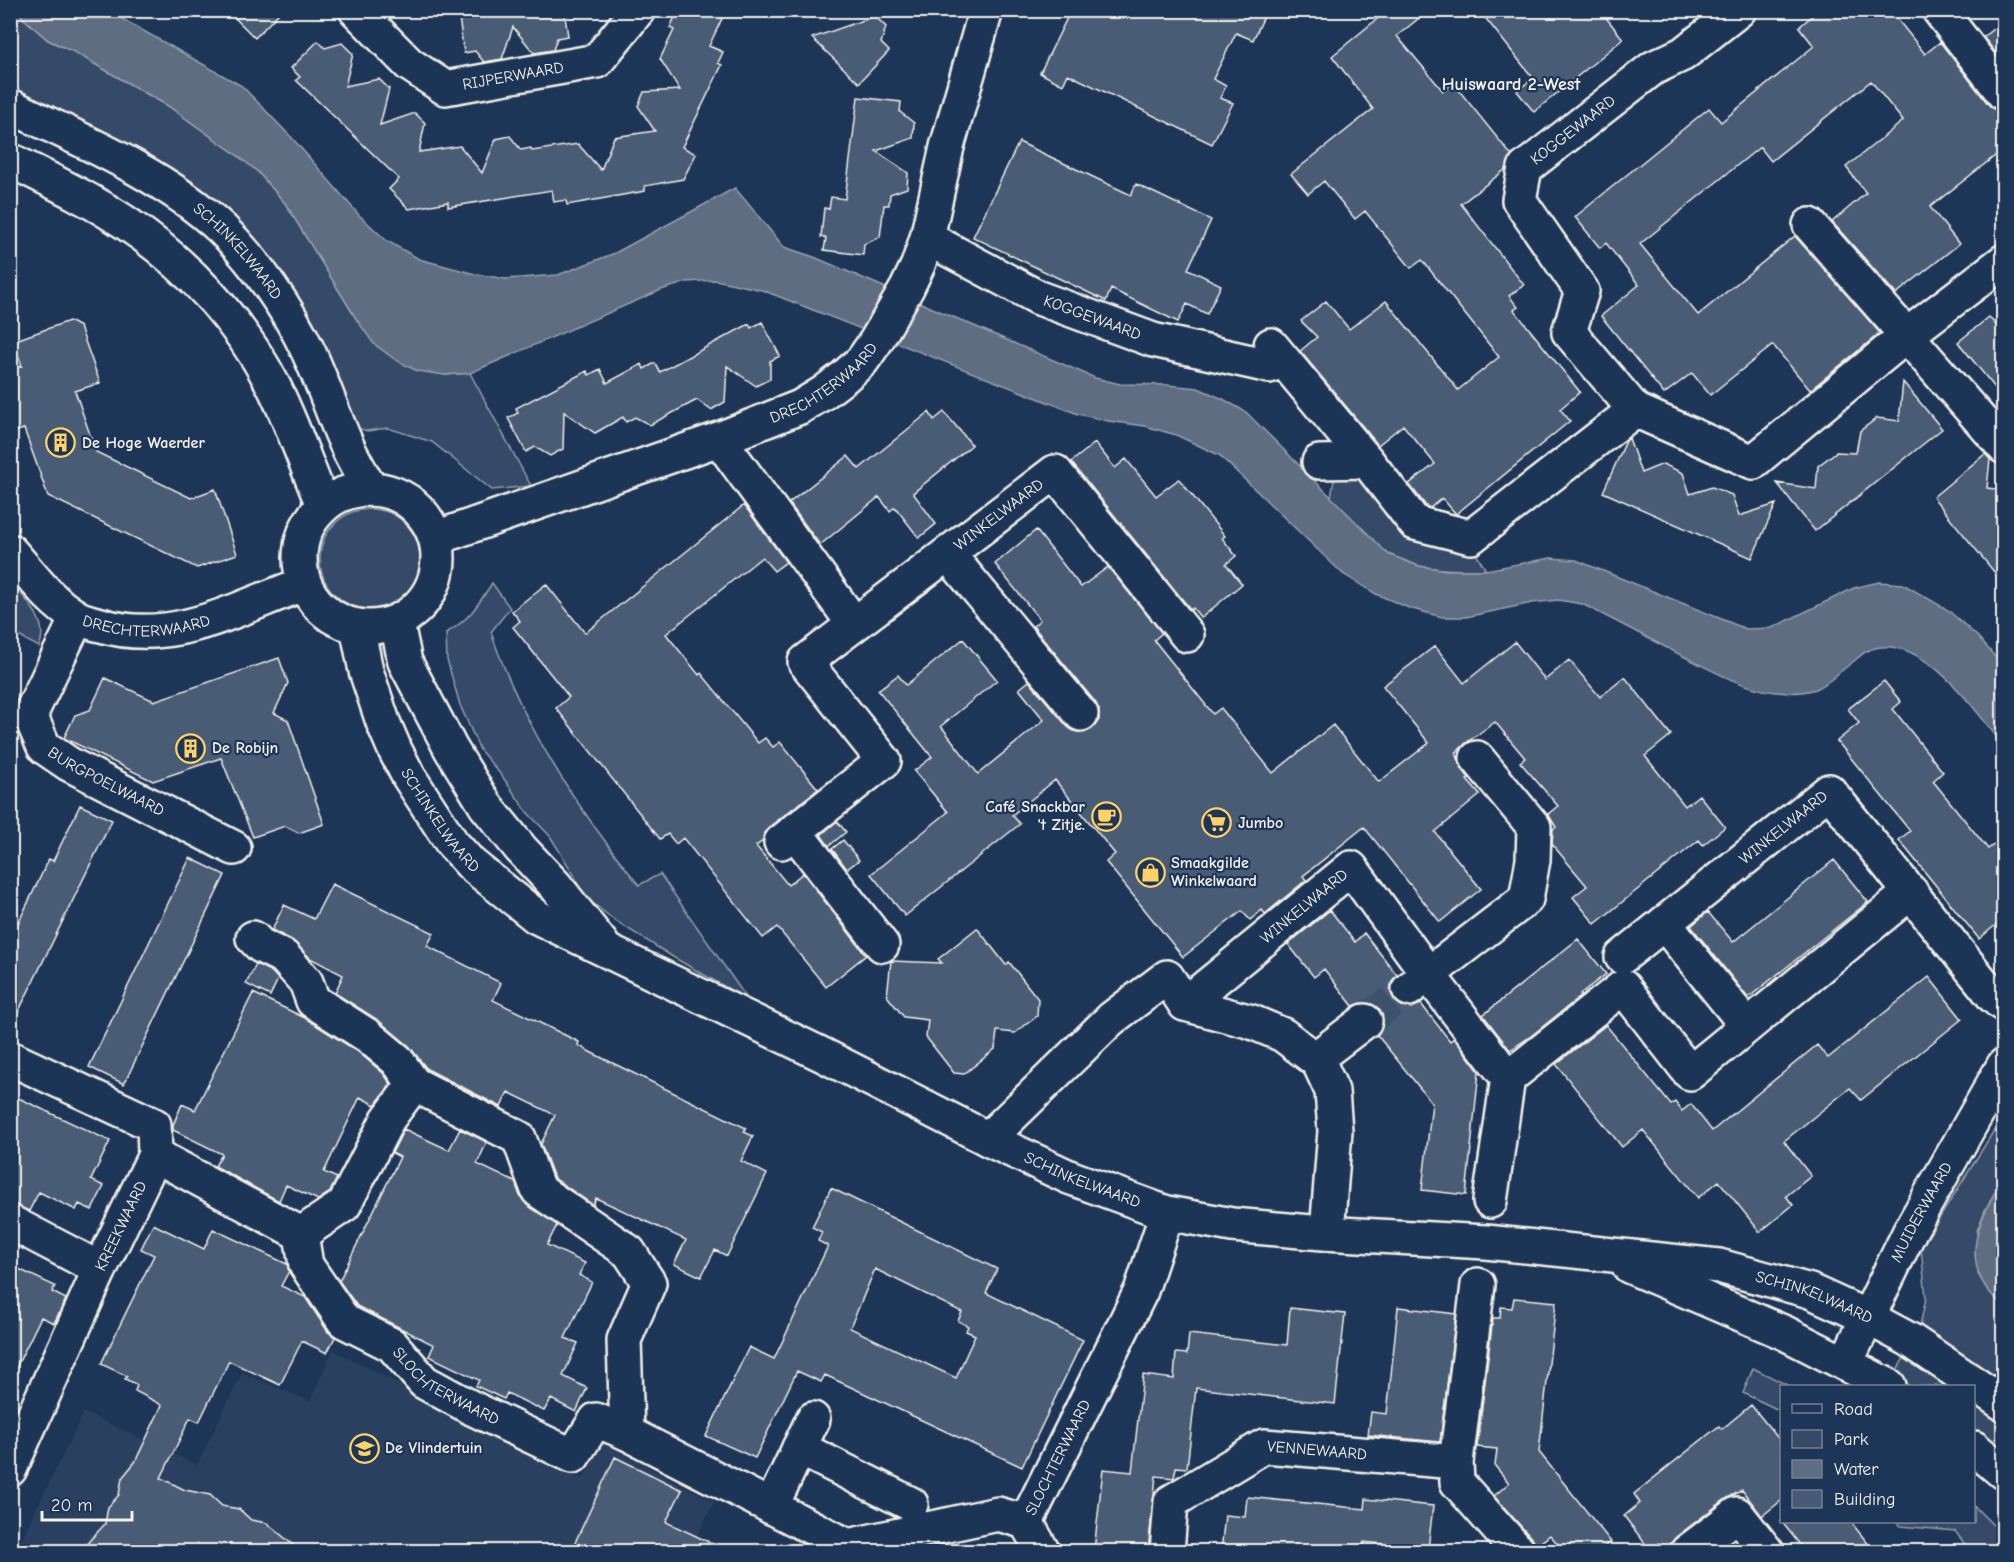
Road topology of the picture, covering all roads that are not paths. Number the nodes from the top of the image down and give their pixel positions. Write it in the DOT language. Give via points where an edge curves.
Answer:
graph roads {
  1 [pos="356,10"];
  2 [pos="638,10"];
  3 [pos="1739,10"];
  4 [pos="1939,10"];
  5 [pos="977,13"];
  6 [pos="2004,94"];
  7 [pos="10,106"];
  8 [pos="10,160"];
  9 [pos="1810,225"];
  10 [pos="927,238"];
  11 [pos="2004,261"];
  12 [pos="1906,335"];
  13 [pos="1635,410"];
  14 [pos="719,439"];
  15 [pos="2004,447"];
  16 [pos="1367,461"];
  17 [pos="1319,462"];
  18 [pos="370,488"];
  19 [pos="323,505"];
  20 [pos="436,538"];
  21 [pos="10,550"];
  22 [pos="948,554"];
  23 [pos="304,584"];
  24 [pos="77,618"];
  25 [pos="398,623"];
  26 [pos="854,624"];
  27 [pos="357,626"];
  28 [pos="1187,635"];
  29 [pos="1081,714"];
  30 [pos="1477,758"];
  31 [pos="234,848"];
  32 [pos="1911,892"];
  33 [pos="1664,923"];
  34 [pos="257,942"];
  35 [pos="882,945"];
  36 [pos="607,950"];
  37 [pos="1622,972"];
  38 [pos="1418,981"];
  39 [pos="1185,1004"];
  40 [pos="2004,1005"];
  41 [pos="1365,1021"];
  42 [pos="1747,1026"];
  43 [pos="10,1058"];
  44 [pos="1315,1059"];
  45 [pos="2004,1065"];
  46 [pos="1508,1078"];
  47 [pos="414,1084"];
  48 [pos="988,1139"];
  49 [pos="155,1155"];
  50 [pos="1490,1201"];
  51 [pos="1167,1213"];
  52 [pos="10,1222"];
  53 [pos="301,1233"];
  54 [pos="1327,1233"];
  55 [pos="1602,1254"];
  56 [pos="100,1269"];
  57 [pos="1478,1285"];
  58 [pos="1867,1317"];
  59 [pos="1845,1364"];
  60 [pos="1887,1385"];
  61 [pos="2004,1404"];
  62 [pos="813,1419"];
  63 [pos="627,1432"];
  64 [pos="799,1448"];
  65 [pos="1975,1449"];
  66 [pos="1456,1462"];
  67 [pos="10,1469"];
  68 [pos="2004,1473"];
  69 [pos="911,1504"];
  70 [pos="771,1507"];
  71 [pos="1026,1522"];
  72 [pos="1043,1551"];
  73 [pos="1167,1551"];
  74 [pos="1519,1551"];
  75 [pos="1687,1551"];
  76 [pos="1767,1551"];
  1 -- 2 [label="street, RIJPERWAARD" via="409,64 445,87 597,61"];
  3 -- 13 [label="street, KOGGEWAARD" via="1683,54 1653,68 1525,168 1519,200 1582,291 1569,332"];
  4 -- 6 [label="street"];
  5 -- 10 [label="street, DRECHTERWAARD"];
  7 -- 18 [label="street, SCHINKELWAARD" via="112,155 178,195 223,230 269,284 291,320"];
  8 -- 19 [label="street" via="128,224 203,286 251,346 273,384"];
  9 -- 12 [label="street"];
  10 -- 14 [label="street, DRECHTERWAARD" via="907,288 862,360 800,407"];
  10 -- 16 [label="street, KOGGEWAARD" via="1050,302 1153,340 1270,355"];
  11 -- 12 [label="street, KOGGEWAARD"];
  12 -- 13 [label="street, KOGGEWAARD" via="1754,462"];
  12 -- 15 [label="street"];
  13 -- 16 [label="street, KOGGEWAARD" via="1472,537 1415,523"];
  14 -- 20 [label="street, DRECHTERWAARD"];
  14 -- 26 [label="street"];
  16 -- 17 [label="street"];
  18 -- 19 [label="street" via="349,491"];
  18 -- 20 [label="street" via="398,494 410,502 421,511"];
  19 -- 23 [label="street" via="311,519 302,540 300,568"];
  20 -- 25 [label="street" via="437,568 432,582 413,612"];
  21 -- 24 [label="street, DRECHTERWAARD" via="52,598"];
  22 -- 26 [label="street, WINKELWAARD"];
  22 -- 28 [label="street, WINKELWAARD" via="1054,472"];
  22 -- 29 [label="street, WINKELWAARD"];
  23 -- 24 [label="street, DRECHTERWAARD" via="214,619 165,631 130,632"];
  23 -- 27 [label="street" via="314,601 333,617"];
  24 -- 31 [label="street, BURGPOELWAARD" via="30,715 44,747 69,764"];
  25 -- 27 [label="street"];
  25 -- 36 [label="street, SCHINKELWAARD" via="405,662 486,806"];
  26 -- 35 [label="street, WINKELWAARD" via="805,662 884,761 788,837"];
  27 -- 36 [label="street, SCHINKELWAARD" via="366,671 395,750 452,843 472,865 537,918"];
  30 -- 38 [label="street" via="1534,827 1526,899"];
  32 -- 33 [label="street, WINKELWAARD" via="1828,791"];
  32 -- 40 [label="street, WINKELWAARD"];
  32 -- 42 [label="street"];
  33 -- 37 [label="street, WINKELWAARD"];
  33 -- 42 [label="street"];
  34 -- 47 [label="street" via="284,957 306,982 313,1001 368,1036 397,1060"];
  36 -- 48 [label="street, SCHINKELWAARD"];
  37 -- 42 [label="street" via="1690,1073"];
  37 -- 46 [label="street, WINKELWAARD" via="1594,1010"];
  38 -- 39 [label="street, WINKELWAARD" via="1351,868"];
  38 -- 46 [label="street, WINKELWAARD"];
  39 -- 44 [label="street" via="1252,1022 1283,1035"];
  39 -- 48 [label="street" via="1167,977 1111,1019"];
  41 -- 44 [label="street"];
  43 -- 49 [label="street, KREEKWAARD" via="154,1125"];
  44 -- 54 [label="street" via="1332,1091 1335,1131"];
  45 -- 58 [label="street, MUIDERWAARD" via="1911,1228"];
  46 -- 50 [label="street"];
  47 -- 53 [label="street" via="388,1119 344,1205"];
  47 -- 63 [label="street" via="519,1138 538,1190 629,1252 649,1283 624,1340"];
  48 -- 51 [label="street, SCHINKELWAARD" via="1069,1177"];
  49 -- 53 [label="street"];
  49 -- 56 [label="street, KREEKWAARD"];
  51 -- 54 [label="street, SCHINKELWAARD" via="1232,1225"];
  51 -- 71 [label="street, SLOCHTERWAARD" via="1141,1291"];
  52 -- 56 [label="street"];
  53 -- 63 [label="street, SLOCHTERWAARD" via="306,1265 344,1321 393,1345 423,1382 573,1456 596,1419"];
  54 -- 55 [label="street, SCHINKELWAARD" via="1486,1242"];
  55 -- 58 [label="street, SCHINKELWAARD" via="1719,1266 1810,1291"];
  55 -- 59 [label="street, SCHINKELWAARD" via="1785,1333"];
  56 -- 67 [label="street, KREEKWAARD"];
  57 -- 66 [label="street"];
  58 -- 59 [label="street, MUIDERWAARD"];
  58 -- 61 [label="street, SCHINKELWAARD" via="1910,1340"];
  59 -- 60 [label="street, SCHINKELWAARD"];
  62 -- 64 [label="street"];
  63 -- 70 [label="street, SLOCHTERWAARD"];
  64 -- 69 [label="street"];
  64 -- 70 [label="street"];
  65 -- 68 [label="street"];
  66 -- 73 [label="street, VENNEWAARD" via="1264,1446 1171,1502"];
  66 -- 74 [label="street" via="1457,1482"];
  70 -- 71 [label="street, SLOCHTERWAARD" via="849,1546 998,1514"];
  71 -- 72 [label="street"];
  75 -- 76 [label="street" via="1737,1514"];
}
